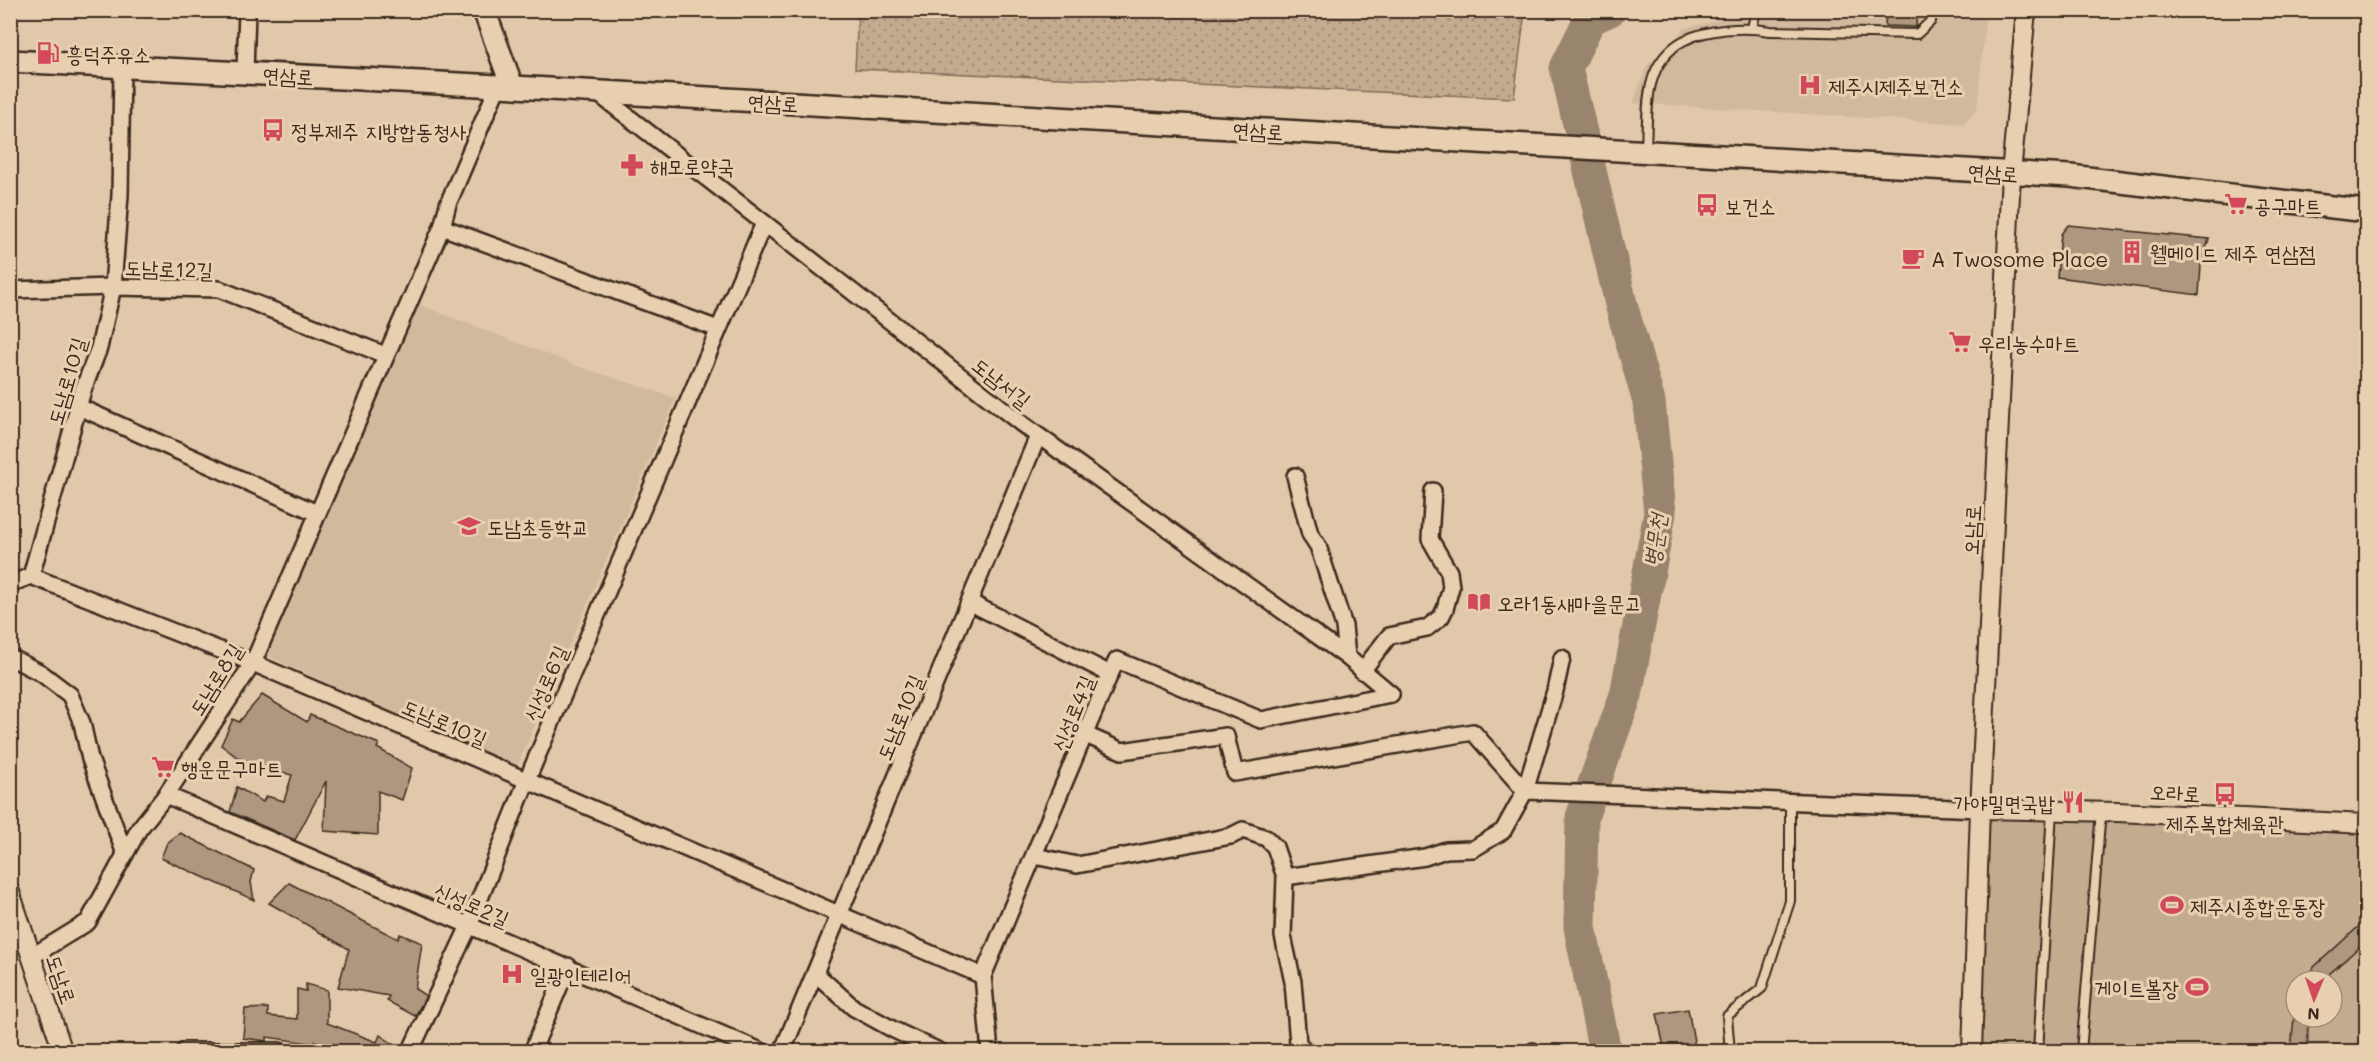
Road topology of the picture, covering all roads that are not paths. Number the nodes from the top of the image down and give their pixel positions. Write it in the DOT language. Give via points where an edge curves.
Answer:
graph roads {
  1 [pos="247,10"];
  2 [pos="484,10"];
  3 [pos="1756,10"];
  4 [pos="1932,10"];
  5 [pos="2026,10"];
  6 [pos="1752,28"];
  7 [pos="10,61"];
  8 [pos="122,67"];
  9 [pos="245,73"];
  10 [pos="505,86"];
  11 [pos="595,91"];
  12 [pos="1646,152"];
  13 [pos="2011,174"];
  14 [pos="2367,211"];
  15 [pos="764,223"];
  16 [pos="442,227"];
  17 [pos="113,287"];
  18 [pos="10,290"];
  19 [pos="718,329"];
  20 [pos="386,355"];
  21 [pos="79,407"];
  22 [pos="1038,436"];
  23 [pos="1295,476"];
  24 [pos="1433,491"];
  25 [pos="317,513"];
  26 [pos="31,576"];
  27 [pos="10,584"];
  28 [pos="969,602"];
  29 [pos="10,657"];
  30 [pos="1347,657"];
  31 [pos="1562,658"];
  32 [pos="253,663"];
  33 [pos="1362,671"];
  34 [pos="1110,674"];
  35 [pos="1086,735"];
  36 [pos="527,780"];
  37 [pos="1526,791"];
  38 [pos="166,795"];
  39 [pos="1790,801"];
  40 [pos="1980,808"];
  41 [pos="2052,810"];
  42 [pos="2101,811"];
  43 [pos="2363,821"];
  44 [pos="125,854"];
  45 [pos="1035,856"];
  46 [pos="1285,877"];
  47 [pos="10,892"];
  48 [pos="840,914"];
  49 [pos="15,921"];
  50 [pos="469,926"];
  51 [pos="31,957"];
  52 [pos="568,966"];
  53 [pos="816,974"];
  54 [pos="983,976"];
  55 [pos="63,1052"];
  56 [pos="185,1052"];
  57 [pos="279,1052"];
  58 [pos="410,1052"];
  59 [pos="532,1052"];
  60 [pos="763,1052"];
  61 [pos="782,1052"];
  62 [pos="941,1052"];
  63 [pos="990,1052"];
  64 [pos="1305,1052"];
  65 [pos="1730,1052"];
  66 [pos="1972,1052"];
  67 [pos="2038,1052"];
  68 [pos="2081,1052"];
  1 -- 9 [label="street"];
  2 -- 10 [label="main road"];
  3 -- 6 [label="lane"];
  4 -- 6 [label="lane" via="1931,21 1917,34"];
  5 -- 13 [label="street, 오남로"];
  6 -- 12 [label="lane" via="1718,31 1682,41 1662,58 1651,82"];
  7 -- 8 [label="main road, 연삼로"];
  8 -- 9 [label="main road, 연삼로"];
  8 -- 17 [label="street, 도남로10길" via="120,195"];
  9 -- 10 [label="main road, 연삼로"];
  10 -- 11 [label="main road, 연삼로"];
  10 -- 16 [label="street, 도남로8길" via="448,204"];
  11 -- 12 [label="main road, 연삼로"];
  11 -- 15 [label="street, 도남서길"];
  12 -- 13 [label="main road, 연삼로"];
  13 -- 14 [label="main road, 연삼로" via="2070,176"];
  13 -- 40 [label="street, 오남로"];
  15 -- 19 [label="street, 신성로6길"];
  15 -- 22 [label="street, 도남서길"];
  16 -- 19 [label="street"];
  16 -- 20 [label="street, 도남로8길"];
  17 -- 18 [label="street, 도남로12길"];
  17 -- 20 [label="street, 도남로12길" via="219,289"];
  17 -- 21 [label="street, 도남로10길" via="99,348"];
  19 -- 36 [label="street, 신성로6길"];
  20 -- 25 [label="street, 도남로8길"];
  21 -- 25 [label="street"];
  21 -- 26 [label="street, 도남로10길"];
  22 -- 28 [label="street"];
  22 -- 30 [label="street, 도남서길"];
  23 -- 30 [label="street" via="1310,534 1318,546 1341,616"];
  24 -- 33 [label="street" via="1430,539 1449,572 1451,587 1445,609 1427,628 1389,636"];
  25 -- 32 [label="street, 도남로8길"];
  26 -- 27 [label="street"];
  26 -- 32 [label="street, 도남로10길"];
  28 -- 34 [label="street, 신성로4길"];
  28 -- 48 [label="street, 도남로10길"];
  29 -- 44 [label="street" via="41,673 70,695"];
  30 -- 33 [label="street, 도남서길"];
  31 -- 37 [label="street"];
  32 -- 36 [label="street, 도남로10길"];
  32 -- 38 [label="street, 도남로8길"];
  33 -- 34 [label="street, 도남서길" via="1391,694 1261,720 1117,660"];
  34 -- 35 [label="street, 신성로4길"];
  35 -- 37 [label="street" via="1122,751 1226,736 1235,773 1473,732"];
  35 -- 45 [label="street, 신성로4길"];
  36 -- 48 [label="street, 도남로10길"];
  36 -- 50 [label="street, 신성로6길"];
  37 -- 39 [label="street"];
  37 -- 46 [label="street" via="1503,831 1473,849"];
  38 -- 44 [label="street, 도남로8길"];
  38 -- 50 [label="street, 신성로2길"];
  39 -- 40 [label="street"];
  39 -- 65 [label="lane" via="1790,902 1762,988 1727,1016"];
  40 -- 41 [label="street, 오라로"];
  40 -- 66 [label="street, 오남로"];
  41 -- 42 [label="street, 오라로"];
  41 -- 67 [label="lane"];
  42 -- 43 [label="street, 오라로"];
  42 -- 68 [label="lane"];
  44 -- 51 [label="street, 도남로8길" via="88,922"];
  45 -- 46 [label="street" via="1077,866 1231,836 1243,830 1266,838 1275,847"];
  45 -- 54 [label="street, 신성로4길"];
  46 -- 64 [label="street" via="1283,936 1293,982 1298,1043"];
  47 -- 49 [label="street, 도남로"];
  48 -- 53 [label="street, 도남로10길"];
  48 -- 54 [label="street, 도남로10길"];
  49 -- 51 [label="street, 도남로"];
  50 -- 52 [label="street, 신성로2길"];
  50 -- 58 [label="street, 신성로6길"];
  51 -- 55 [label="street, 도남로"];
  52 -- 59 [label="street"];
  52 -- 60 [label="street, 신성로2길"];
  53 -- 61 [label="street, 도남로10길"];
  53 -- 62 [label="street" via="854,1008"];
  54 -- 63 [label="street, 신성로4길"];
  56 -- 57 [label="street"];
}
